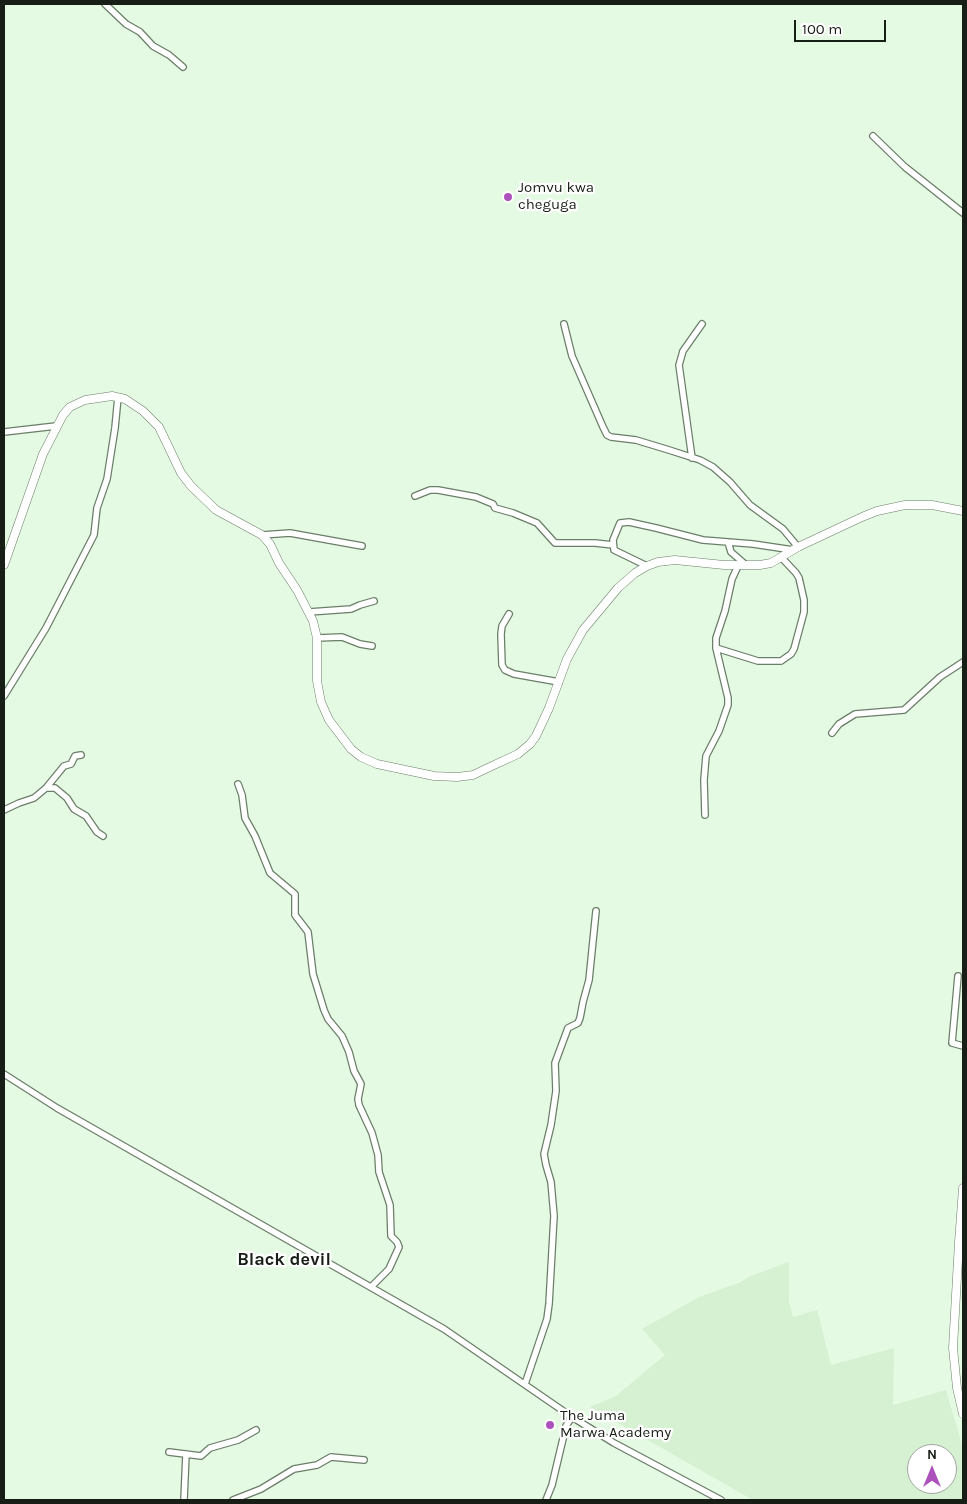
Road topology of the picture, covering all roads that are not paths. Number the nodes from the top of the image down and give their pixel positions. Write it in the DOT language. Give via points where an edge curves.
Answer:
graph roads {
  1 [pos="105,4"];
  2 [pos="183,67"];
  3 [pos="873,136"];
  4 [pos="963,213"];
  5 [pos="564,324"];
  6 [pos="702,324"];
  7 [pos="118,397"];
  8 [pos="56,426"];
  9 [pos="4,432"];
  10 [pos="692,458"];
  11 [pos="415,496"];
  12 [pos="963,511"];
  13 [pos="262,535"];
  14 [pos="728,542"];
  15 [pos="613,545"];
  16 [pos="362,546"];
  17 [pos="795,549"];
  18 [pos="781,557"];
  19 [pos="4,565"];
  20 [pos="647,566"];
  21 [pos="742,566"];
  22 [pos="374,601"];
  23 [pos="309,612"];
  24 [pos="509,614"];
  25 [pos="317,638"];
  26 [pos="372,646"];
  27 [pos="716,648"];
  28 [pos="963,662"];
  29 [pos="558,682"];
  30 [pos="4,696"];
  31 [pos="832,732"];
  32 [pos="82,755"];
  33 [pos="238,784"];
  34 [pos="46,788"];
  35 [pos="4,810"];
  36 [pos="705,814"];
  37 [pos="102,836"];
  38 [pos="596,911"];
  39 [pos="958,976"];
  40 [pos="963,1046"];
  41 [pos="4,1074"];
  42 [pos="963,1188"];
  43 [pos="961,1242"];
  44 [pos="371,1287"];
  45 [pos="525,1384"];
  46 [pos="963,1414"];
  47 [pos="572,1417"];
  48 [pos="256,1430"];
  49 [pos="169,1452"];
  50 [pos="186,1454"];
  51 [pos="364,1460"];
  52 [pos="184,1500"];
  53 [pos="233,1500"];
  54 [pos="546,1500"];
  55 [pos="721,1500"];
  1 -- 2 [label="street" via="153,46"];
  3 -- 4 [label="street"];
  5 -- 10 [label="street" via="572,356 607,435 636,440"];
  6 -- 10 [label="street" via="683,350 679,365"];
  7 -- 8 [label="main road" via="80,402 66,411"];
  7 -- 13 [label="main road" via="134,404 159,427 181,473 216,510"];
  7 -- 30 [label="street" via="107,479 97,508 94,535 46,628"];
  8 -- 9 [label="street"];
  8 -- 19 [label="main road"];
  10 -- 17 [label="street" via="719,472 750,505 783,530"];
  11 -- 15 [label="street" via="438,490 476,497 495,508 537,523 555,544"];
  12 -- 17 [label="main road" via="932,505 888,508 870,513"];
  13 -- 16 [label="street" via="290,533"];
  13 -- 23 [label="main road"];
  14 -- 15 [label="street" via="703,540 626,522 619,524"];
  14 -- 17 [label="street"];
  14 -- 21 [label="street" via="730,551"];
  15 -- 20 [label="street" via="616,552"];
  17 -- 18 [label="main road"];
  18 -- 21 [label="main road" via="766,564"];
  18 -- 27 [label="street" via="800,578 804,600 804,612 791,654 781,661 758,660"];
  20 -- 21 [label="main road" via="675,560"];
  20 -- 29 [label="main road" via="625,581 583,630"];
  21 -- 27 [label="street" via="729,590"];
  22 -- 23 [label="street" via="351,609"];
  23 -- 25 [label="main road"];
  24 -- 29 [label="street" via="501,634 505,670"];
  25 -- 26 [label="street" via="342,637"];
  25 -- 29 [label="main road" via="316,681 321,702 329,720 351,749 369,761 434,776 473,774 525,749 536,736"];
  27 -- 36 [label="street" via="728,705 706,756"];
  28 -- 31 [label="street" via="940,677 904,710 855,714"];
  32 -- 34 [label="street" via="75,756 71,764 64,766"];
  33 -- 44 [label="street" via="245,818 270,873 295,894 295,915 308,932 313,974 324,1010 342,1036 362,1084 359,1105 372,1133 379,1172 390,1205 391,1236 399,1247 389,1269"];
  34 -- 35 [label="street" via="34,798"];
  34 -- 37 [label="street" via="56,788"];
  38 -- 45 [label="street" via="589,980 580,1018 578,1023 568,1028 555,1063 556,1091 544,1154 554,1216 549,1304"];
  39 -- 40 [label="street" via="952,1043"];
  41 -- 44 [label="street" via="57,1108"];
  42 -- 43 [label="main road"];
  43 -- 46 [label="main road" via="953,1348"];
  44 -- 45 [label="street" via="444,1329"];
  45 -- 47 [label="street"];
  47 -- 54 [label="street" via="566,1426"];
  47 -- 55 [label="street"];
  48 -- 50 [label="street" via="238,1440 210,1448 201,1456"];
  49 -- 50 [label="street"];
  50 -- 52 [label="street"];
  51 -- 53 [label="street" via="331,1457 317,1465 294,1469"];
}
